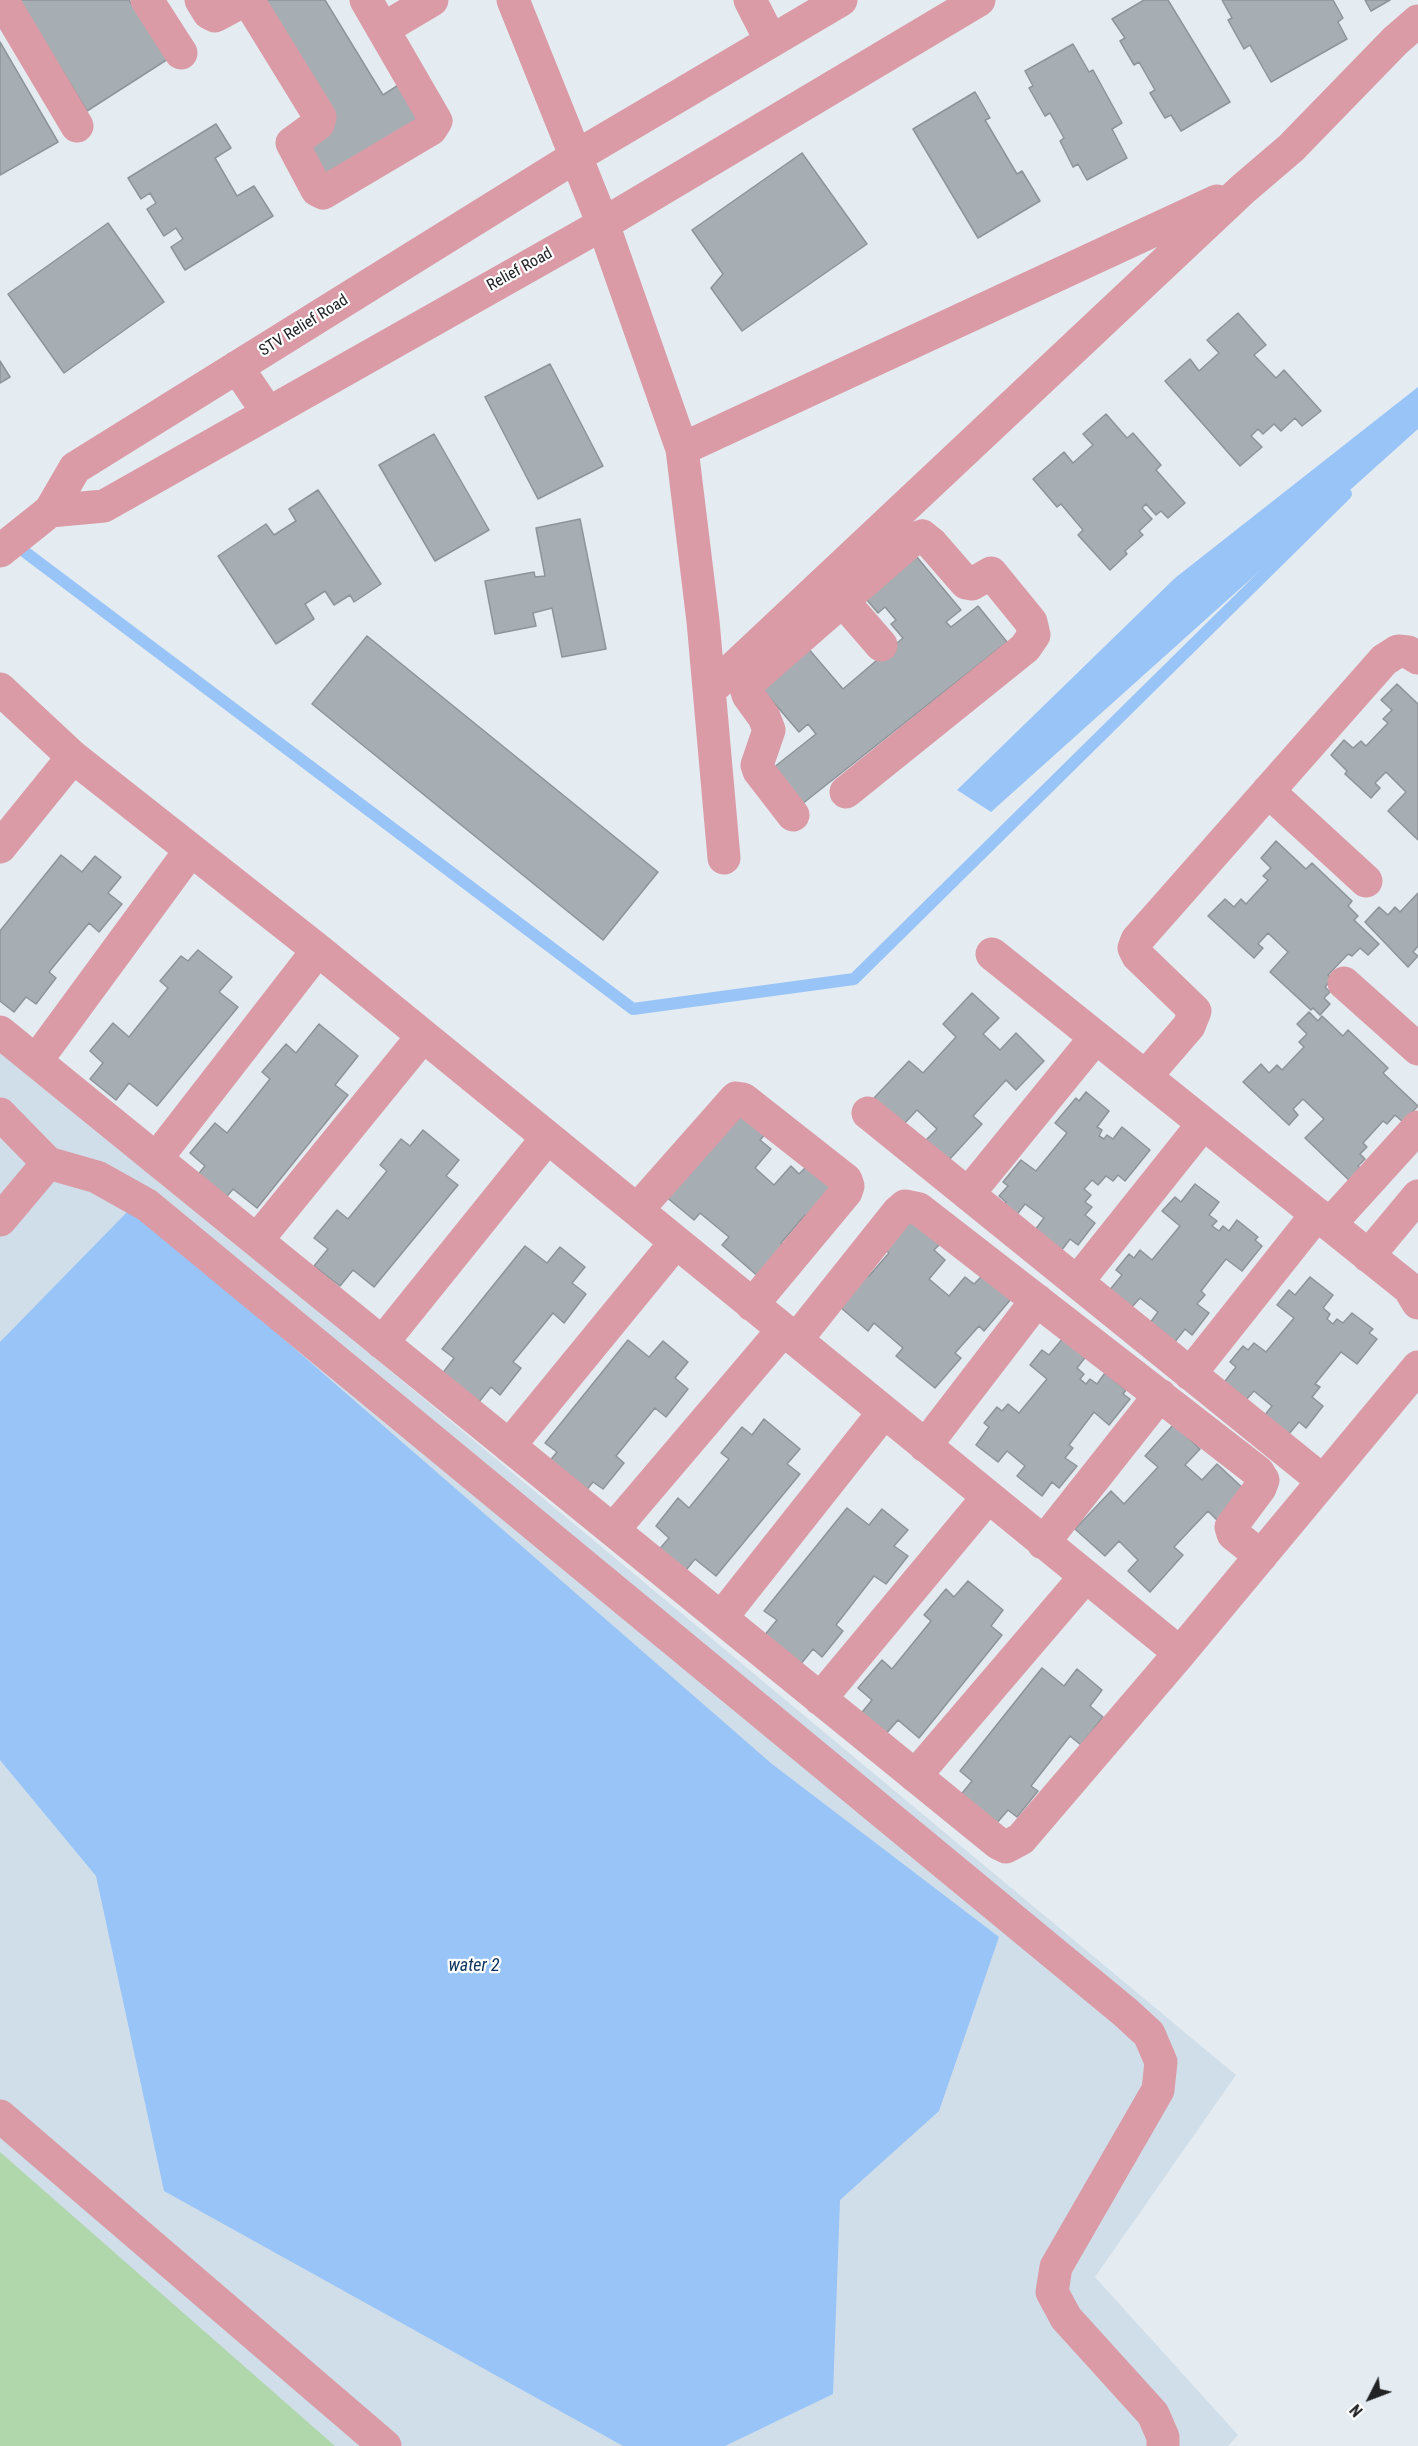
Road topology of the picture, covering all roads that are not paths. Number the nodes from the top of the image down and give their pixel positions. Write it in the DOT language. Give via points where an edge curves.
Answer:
graph roads {
  1 [pos="147,0"];
  2 [pos="201,0"];
  3 [pos="246,0"];
  4 [pos="366,0"];
  5 [pos="432,0"];
  6 [pos="513,0"];
  7 [pos="750,0"];
  8 [pos="841,0"];
  9 [pos="979,0"];
  10 [pos="3,2"];
  11 [pos="1418,21"];
  12 [pos="383,28"];
  13 [pos="771,41"];
  14 [pos="181,53"];
  15 [pos="77,126"];
  16 [pos="575,157"];
  17 [pos="1243,189"];
  18 [pos="603,224"];
  19 [pos="237,367"];
  20 [pos="268,413"];
  21 [pos="682,449"];
  22 [pos="43,515"];
  23 [pos="0,551"];
  24 [pos="833,591"];
  25 [pos="880,645"];
  26 [pos="1418,658"];
  27 [pos="0,689"];
  28 [pos="710,690"];
  29 [pos="73,757"];
  30 [pos="1268,791"];
  31 [pos="846,792"];
  32 [pos="793,815"];
  33 [pos="4,835"];
  34 [pos="190,851"];
  35 [pos="724,858"];
  36 [pos="1366,881"];
  37 [pos="318,950"];
  38 [pos="992,954"];
  39 [pos="1344,983"];
  40 [pos="0,1032"];
  41 [pos="423,1036"];
  42 [pos="1096,1037"];
  43 [pos="1418,1049"];
  44 [pos="36,1061"];
  45 [pos="1145,1077"];
  46 [pos="868,1113"];
  47 [pos="0,1114"];
  48 [pos="1203,1124"];
  49 [pos="1418,1127"];
  50 [pos="548,1137"];
  51 [pos="156,1159"];
  52 [pos="48,1163"];
  53 [pos="968,1194"];
  54 [pos="1418,1196"];
  55 [pos="637,1210"];
  56 [pos="1323,1219"];
  57 [pos="0,1220"];
  58 [pos="257,1240"];
  59 [pos="676,1242"];
  60 [pos="1368,1256"];
  61 [pos="1077,1282"];
  62 [pos="1037,1300"];
  63 [pos="1418,1303"];
  64 [pos="752,1305"];
  65 [pos="789,1335"];
  66 [pos="382,1343"];
  67 [pos="1418,1367"];
  68 [pos="1190,1374"];
  69 [pos="1160,1395"];
  70 [pos="884,1412"];
  71 [pos="509,1446"];
  72 [pos="925,1446"];
  73 [pos="1323,1481"];
  74 [pos="987,1497"];
  75 [pos="613,1530"];
  76 [pos="1043,1543"];
  77 [pos="1261,1556"];
  78 [pos="1085,1577"];
  79 [pos="721,1618"];
  80 [pos="1180,1653"];
  81 [pos="820,1699"];
  82 [pos="915,1776"];
  83 [pos="0,2116"];
  84 [pos="385,2446"];
  85 [pos="1162,2446"];
  1 -- 14 [label="street"];
  2 -- 3 [label="street" via="209,14 215,15"];
  3 -- 12 [label="street" via="320,117 318,124 292,142 317,190 323,193 435,126 434,116"];
  4 -- 12 [label="street"];
  5 -- 12 [label="street"];
  6 -- 16 [label="street"];
  7 -- 13 [label="street"];
  8 -- 13 [label="street"];
  9 -- 18 [label="street, Relief Road"];
  10 -- 15 [label="street"];
  11 -- 17 [label="street"];
  13 -- 16 [label="street"];
  16 -- 18 [label="street"];
  16 -- 19 [label="street, STV Relief Road"];
  17 -- 21 [label="street"];
  17 -- 24 [label="street"];
  18 -- 20 [label="street, Relief Road"];
  18 -- 21 [label="street"];
  19 -- 20 [label="street"];
  19 -- 22 [label="street, STV Relief Road" via="75,468"];
  20 -- 22 [label="street, Relief Road" via="104,506"];
  21 -- 28 [label="street"];
  22 -- 23 [label="street, STV Relief Road"];
  24 -- 25 [label="street"];
  24 -- 28 [label="street"];
  24 -- 31 [label="street" via="922,536 966,584 991,573 1031,622 1034,635 1025,648"];
  24 -- 32 [label="street" via="746,688 769,730 757,765 759,771"];
  26 -- 30 [label="street" via="1398,651 1384,660"];
  27 -- 29 [label="street"];
  28 -- 35 [label="street"];
  29 -- 33 [label="street"];
  29 -- 34 [label="street"];
  30 -- 36 [label="street"];
  30 -- 45 [label="street" via="1137,940 1134,948 1138,956 1195,1011 1189,1026"];
  34 -- 37 [label="street"];
  34 -- 44 [label="street"];
  37 -- 41 [label="street"];
  37 -- 51 [label="street"];
  38 -- 42 [label="street"];
  39 -- 43 [label="street"];
  40 -- 44 [label="street"];
  41 -- 50 [label="street"];
  41 -- 58 [label="street"];
  42 -- 45 [label="street"];
  42 -- 53 [label="street"];
  44 -- 51 [label="street"];
  45 -- 48 [label="street"];
  46 -- 53 [label="street"];
  47 -- 52 [label="street"];
  48 -- 56 [label="street"];
  48 -- 61 [label="street"];
  49 -- 56 [label="street"];
  50 -- 55 [label="street"];
  50 -- 66 [label="street"];
  51 -- 58 [label="street"];
  52 -- 57 [label="street"];
  52 -- 85 [label="street" via="98,1178 147,1205 1149,2034 1161,2062 1158,2090 1056,2267 1052,2292 1066,2318 1152,2414 1163,2437"];
  53 -- 61 [label="street"];
  54 -- 60 [label="street"];
  55 -- 59 [label="street"];
  55 -- 64 [label="street" via="736,1098 743,1099 846,1180 846,1192"];
  56 -- 60 [label="street"];
  56 -- 68 [label="street"];
  58 -- 66 [label="street"];
  59 -- 64 [label="street"];
  59 -- 71 [label="street"];
  60 -- 63 [label="street" via="1409,1288"];
  61 -- 68 [label="street"];
  62 -- 65 [label="street" via="919,1209 905,1206"];
  62 -- 69 [label="street"];
  62 -- 72 [label="street"];
  64 -- 65 [label="street"];
  65 -- 70 [label="street"];
  65 -- 75 [label="street"];
  66 -- 71 [label="street"];
  67 -- 73 [label="street"];
  68 -- 73 [label="street"];
  69 -- 76 [label="street"];
  69 -- 77 [label="street" via="1258,1472 1263,1480 1260,1488 1231,1527 1233,1534"];
  70 -- 72 [label="street"];
  70 -- 79 [label="street"];
  71 -- 75 [label="street"];
  72 -- 74 [label="street"];
  73 -- 77 [label="street"];
  74 -- 76 [label="street"];
  74 -- 81 [label="street"];
  75 -- 79 [label="street"];
  76 -- 78 [label="street"];
  77 -- 80 [label="street"];
  78 -- 80 [label="street"];
  78 -- 82 [label="street"];
  79 -- 81 [label="street"];
  80 -- 82 [label="street" via="1015,1845 1006,1847 998,1843"];
  81 -- 82 [label="street"];
  83 -- 84 [label="street"];
}
